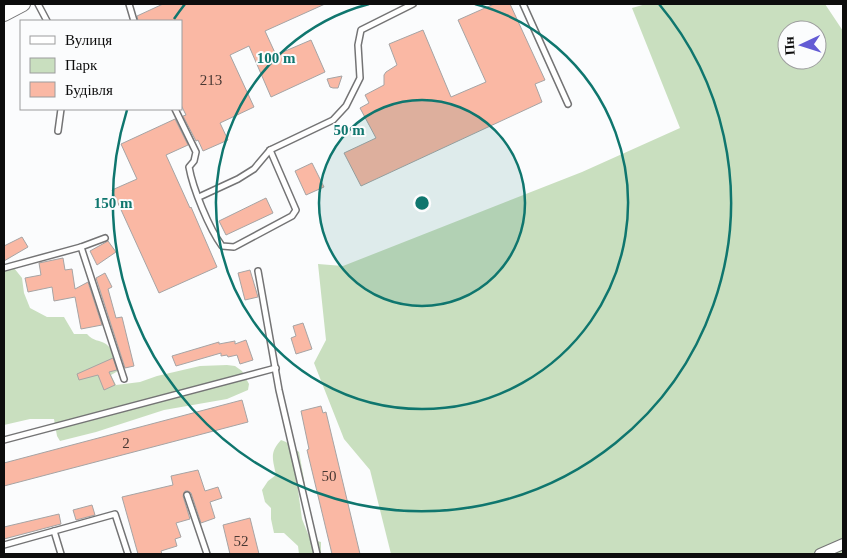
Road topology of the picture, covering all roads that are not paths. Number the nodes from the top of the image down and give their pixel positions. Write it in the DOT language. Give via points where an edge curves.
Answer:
graph roads {
  1 [pos="23,4"];
  2 [pos="38,4"];
  3 [pos="129,4"];
  4 [pos="413,4"];
  5 [pos="523,4"];
  6 [pos="4,14"];
  7 [pos="46,20"];
  8 [pos="134,20"];
  9 [pos="568,104"];
  10 [pos="61,110"];
  11 [pos="175,110"];
  12 [pos="58,132"];
  13 [pos="270,150"];
  14 [pos="199,197"];
  15 [pos="105,238"];
  16 [pos="81,247"];
  17 [pos="4,268"];
  18 [pos="258,271"];
  19 [pos="276,368"];
  20 [pos="124,379"];
  21 [pos="4,440"];
  22 [pos="187,495"];
  23 [pos="54,531"];
  24 [pos="843,544"];
  25 [pos="4,545"];
  26 [pos="61,554"];
  27 [pos="128,554"];
  28 [pos="207,554"];
  29 [pos="317,554"];
  30 [pos="820,554"];
  1 -- 6 [label="street"];
  2 -- 7 [label="lane"];
  3 -- 8 [label="lane"];
  4 -- 13 [label="lane" via="361,30 358,45 360,78 354,94 333,120"];
  5 -- 9 [label="lane"];
  10 -- 12 [label="lane"];
  11 -- 14 [label="lane" via="196,152 188,167"];
  13 -- 14 [label="lane" via="254,169"];
  13 -- 14 [label="lane" via="296,210 292,216 234,247 222,246 214,235"];
  15 -- 16 [label="lane"];
  16 -- 17 [label="lane"];
  16 -- 20 [label="lane"];
  18 -- 19 [label="lane"];
  19 -- 21 [label="lane"];
  19 -- 29 [label="lane"];
  22 -- 28 [label="lane"];
  23 -- 25 [label="lane"];
  23 -- 26 [label="lane"];
  23 -- 27 [label="lane" via="115,514"];
  24 -- 30 [label="street"];
}
